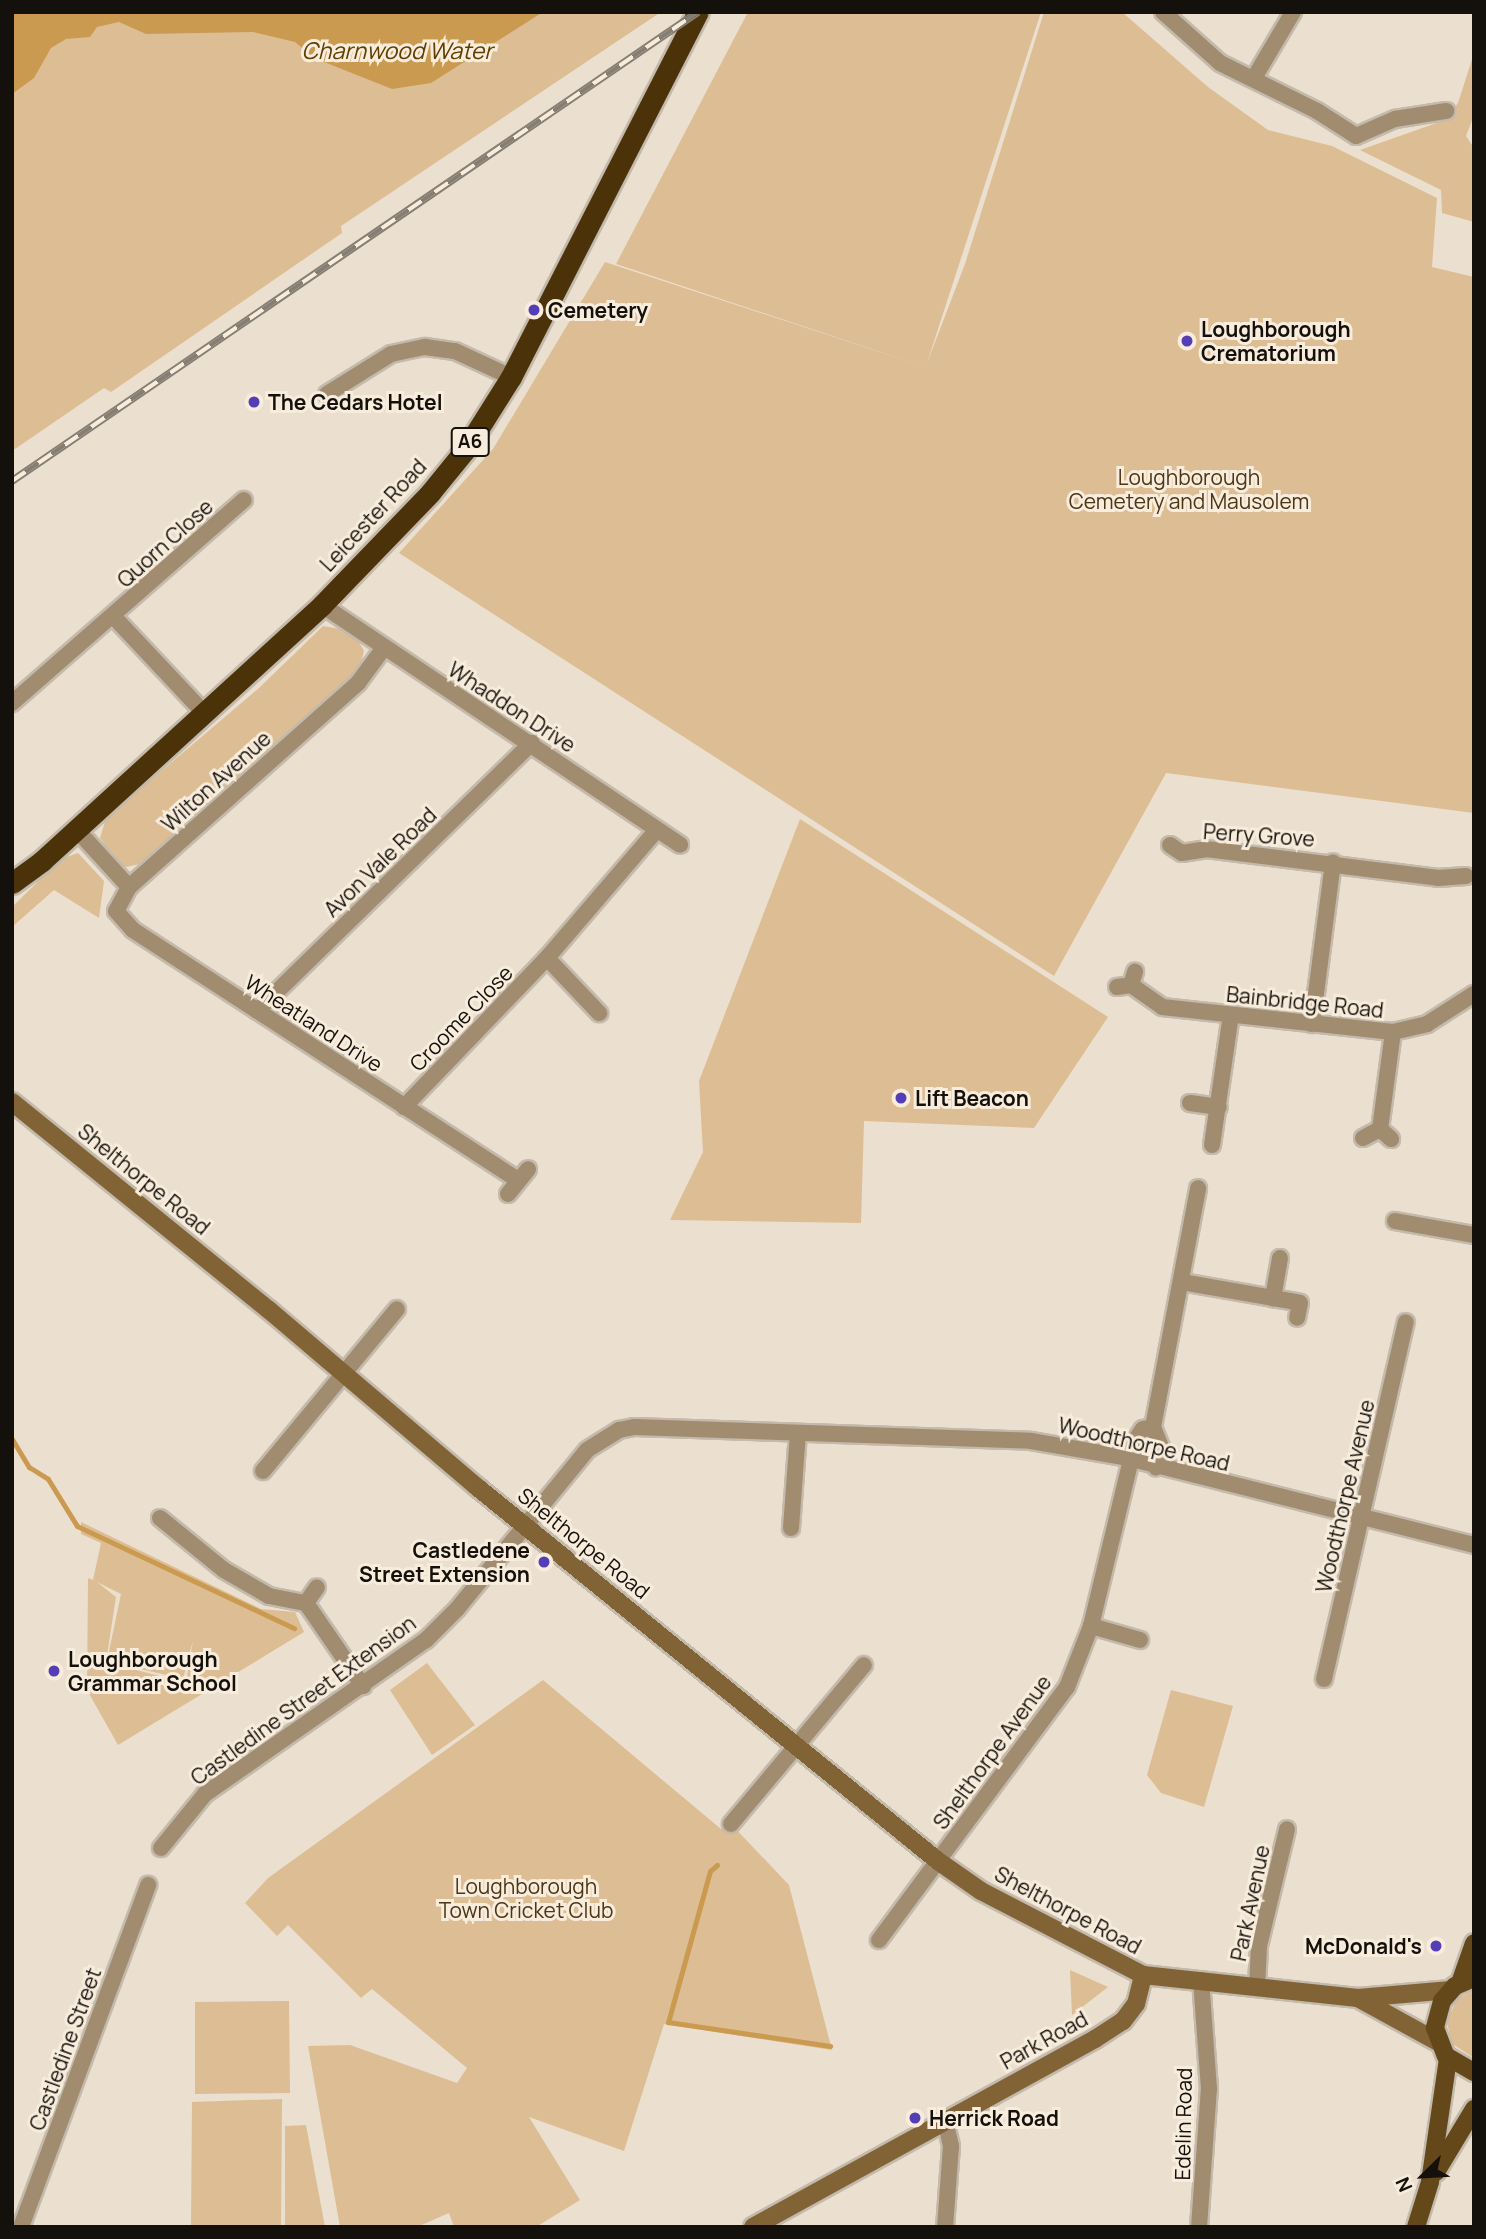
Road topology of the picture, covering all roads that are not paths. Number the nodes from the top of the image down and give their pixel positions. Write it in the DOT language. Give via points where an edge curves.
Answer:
graph roads {
  1 [pos="698,12"];
  2 [pos="1163,12"];
  3 [pos="1293,12"];
  4 [pos="1254,78"];
  5 [pos="1446,111"];
  6 [pos="511,377"];
  7 [pos="327,394"];
  8 [pos="244,500"];
  9 [pos="322,605"];
  10 [pos="114,617"];
  11 [pos="383,649"];
  12 [pos="12,704"];
  13 [pos="205,713"];
  14 [pos="532,743"];
  15 [pos="77,830"];
  16 [pos="656,831"];
  17 [pos="680,845"];
  18 [pos="1178,856"];
  19 [pos="43,861"];
  20 [pos="1333,862"];
  21 [pos="1471,875"];
  22 [pos="12,883"];
  23 [pos="129,887"];
  24 [pos="12,896"];
  25 [pos="547,958"];
  26 [pos="1127,981"];
  27 [pos="1474,994"];
  28 [pos="257,1011"];
  29 [pos="599,1013"];
  30 [pos="1231,1015"];
  31 [pos="1312,1024"];
  32 [pos="1393,1032"];
  33 [pos="12,1102"];
  34 [pos="1190,1103"];
  35 [pos="404,1107"];
  36 [pos="1219,1107"];
  37 [pos="1363,1138"];
  38 [pos="1212,1145"];
  39 [pos="518,1181"];
  40 [pos="1198,1188"];
  41 [pos="1395,1222"];
  42 [pos="1474,1235"];
  43 [pos="1280,1258"];
  44 [pos="1182,1282"];
  45 [pos="1273,1298"];
  46 [pos="397,1309"];
  47 [pos="1297,1318"];
  48 [pos="1406,1322"];
  49 [pos="342,1375"];
  50 [pos="1153,1427"];
  51 [pos="797,1433"];
  52 [pos="1127,1458"];
  53 [pos="1157,1467"];
  54 [pos="263,1471"];
  55 [pos="1362,1517"];
  56 [pos="160,1518"];
  57 [pos="527,1525"];
  58 [pos="791,1528"];
  59 [pos="1474,1545"];
  60 [pos="317,1587"];
  61 [pos="306,1603"];
  62 [pos="1091,1626"];
  63 [pos="1140,1640"];
  64 [pos="864,1665"];
  65 [pos="1324,1679"];
  66 [pos="363,1686"];
  67 [pos="799,1746"];
  68 [pos="731,1824"];
  69 [pos="1287,1829"];
  70 [pos="161,1848"];
  71 [pos="938,1861"];
  72 [pos="148,1885"];
  73 [pos="879,1940"];
  74 [pos="1474,1943"];
  75 [pos="1143,1975"];
  76 [pos="1201,1980"];
  77 [pos="1462,1984"];
  78 [pos="1257,1987"];
  79 [pos="1358,1998"];
  80 [pos="1438,2042"];
  81 [pos="1448,2058"];
  82 [pos="1474,2072"];
  83 [pos="1474,2109"];
  84 [pos="945,2120"];
  85 [pos="1430,2182"];
  86 [pos="21,2227"];
  87 [pos="753,2227"];
  88 [pos="945,2227"];
  89 [pos="1199,2227"];
  90 [pos="1416,2227"];
  1 -- 6 [label="highway, Leicester Road / A6"];
  2 -- 4 [label="street" via="1220,64"];
  3 -- 4 [label="street"];
  4 -- 5 [label="street" via="1356,136 1395,118"];
  6 -- 7 [label="street" via="454,351 425,347 391,354"];
  6 -- 9 [label="highway, Leicester Road / A6" via="488,417 430,494"];
  8 -- 10 [label="street, Quorn Close"];
  9 -- 11 [label="street, Whaddon Drive"];
  9 -- 13 [label="highway, Leicester Road / A6"];
  10 -- 12 [label="street, Quorn Close"];
  10 -- 13 [label="street, Quorn Close"];
  11 -- 14 [label="street, Whaddon Drive"];
  11 -- 23 [label="street, Wilton Avenue" via="358,683"];
  13 -- 15 [label="highway, Leicester Road / A6"];
  14 -- 16 [label="street, Whaddon Drive"];
  14 -- 28 [label="street, Avon Vale Road"];
  15 -- 19 [label="highway, Leicester Road / A6"];
  15 -- 23 [label="street"];
  16 -- 17 [label="street, Whaddon Drive"];
  16 -- 25 [label="street, Croome Close"];
  18 -- 20 [label="street, Perry Grove" via="1206,849"];
  19 -- 22 [label="highway, Leicester Road / A6"];
  19 -- 24 [label="highway, Leicester Road / A6"];
  20 -- 21 [label="street, Perry Grove" via="1438,878"];
  20 -- 31 [label="street, Perry Grove"];
  23 -- 28 [label="street, Wheatland Drive" via="116,911 120,920"];
  25 -- 29 [label="street"];
  25 -- 35 [label="street, Croome Close"];
  26 -- 30 [label="street, Bainbridge Road" via="1162,1007"];
  27 -- 32 [label="street, Bainbridge Road" via="1427,1024"];
  28 -- 35 [label="street, Wheatland Drive"];
  30 -- 31 [label="street, Bainbridge Road"];
  30 -- 36 [label="street"];
  31 -- 32 [label="street, Bainbridge Road"];
  32 -- 37 [label="street" via="1386,1134"];
  33 -- 49 [label="street, Shelthorpe Road"];
  34 -- 36 [label="street"];
  35 -- 39 [label="street, Wheatland Drive"];
  36 -- 38 [label="street"];
  40 -- 44 [label="street"];
  41 -- 42 [label="street"];
  43 -- 45 [label="street"];
  44 -- 45 [label="street"];
  44 -- 50 [label="street"];
  45 -- 47 [label="street" via="1300,1303"];
  46 -- 49 [label="street"];
  48 -- 55 [label="street, Woodthorpe Avenue"];
  49 -- 54 [label="street"];
  49 -- 57 [label="street, Shelthorpe Road"];
  50 -- 52 [label="street, Shelthorpe Avenue" via="1143,1429"];
  50 -- 53 [label="street" via="1161,1447"];
  51 -- 52 [label="street, Woodthorpe Road" via="1031,1441"];
  51 -- 57 [label="street, Woodthorpe Road" via="619,1430 587,1450"];
  51 -- 58 [label="street"];
  52 -- 53 [label="street, Woodthorpe Road"];
  52 -- 62 [label="street, Shelthorpe Avenue"];
  53 -- 55 [label="street, Woodthorpe Road"];
  55 -- 59 [label="street, Woodthorpe Road"];
  55 -- 65 [label="street, Woodthorpe Avenue"];
  56 -- 61 [label="street" via="224,1570 269,1596"];
  57 -- 66 [label="street, Castledine Street Extension" via="426,1640"];
  57 -- 67 [label="street, Shelthorpe Road"];
  60 -- 61 [label="street"];
  61 -- 66 [label="street"];
  62 -- 63 [label="street"];
  62 -- 71 [label="street, Shelthorpe Avenue" via="1057,1704"];
  64 -- 67 [label="street"];
  66 -- 70 [label="street, Castledine Street Extension" via="205,1794"];
  67 -- 68 [label="street"];
  67 -- 71 [label="street, Shelthorpe Road"];
  69 -- 78 [label="street, Park Avenue" via="1259,1946"];
  71 -- 73 [label="street"];
  71 -- 75 [label="street, Shelthorpe Road" via="1027,1918"];
  72 -- 86 [label="street, Castledine Street"];
  74 -- 77 [label="main road"];
  75 -- 76 [label="street"];
  75 -- 84 [label="street, Park Road" via="1136,2004 1123,2021"];
  76 -- 78 [label="street"];
  76 -- 89 [label="street, Edelin Road" via="1209,2089"];
  77 -- 79 [label="street"];
  77 -- 80 [label="main road" via="1436,2014"];
  78 -- 79 [label="street"];
  79 -- 80 [label="street"];
  80 -- 81 [label="main road"];
  81 -- 82 [label="main road"];
  81 -- 85 [label="main road"];
  83 -- 85 [label="main road"];
  84 -- 87 [label="street, Park Road"];
  84 -- 88 [label="street" via="951,2146"];
  85 -- 90 [label="main road"];
}
